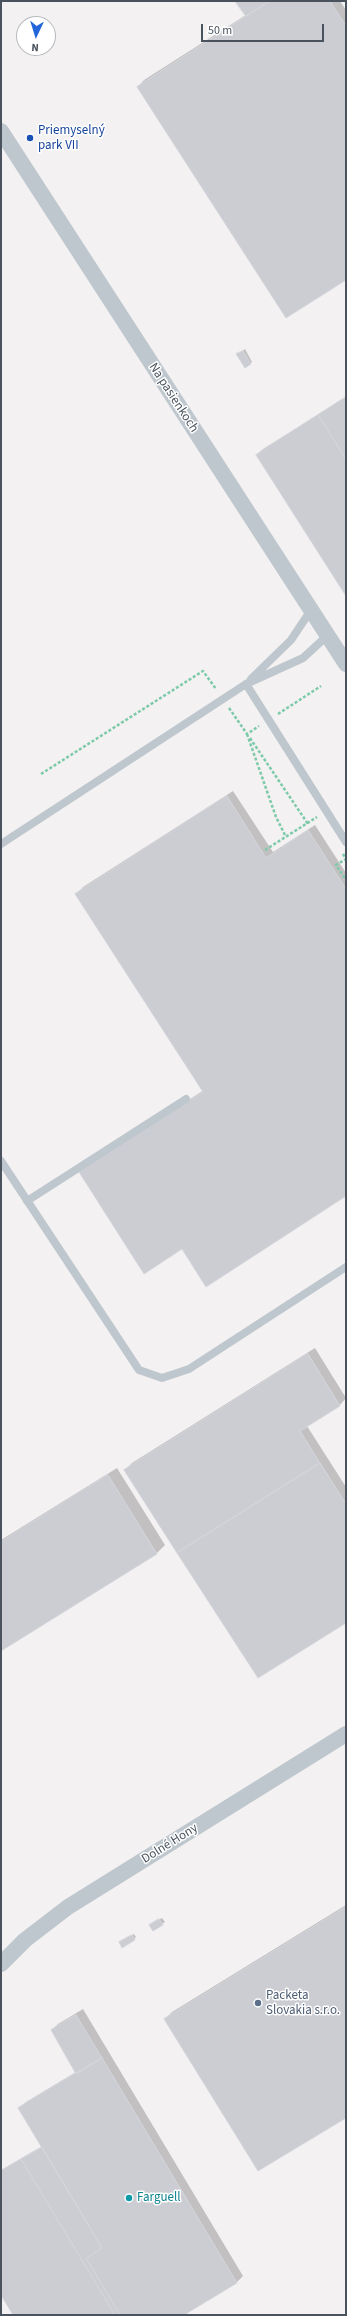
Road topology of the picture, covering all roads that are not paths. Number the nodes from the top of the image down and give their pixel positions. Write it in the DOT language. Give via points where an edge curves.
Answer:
graph roads {
  1 [pos="1,131"];
  2 [pos="311,610"];
  3 [pos="328,635"];
  4 [pos="346,664"];
  5 [pos="246,684"];
  6 [pos="346,842"];
  7 [pos="1,844"];
  8 [pos="186,1099"];
  9 [pos="1,1161"];
  10 [pos="27,1201"];
  11 [pos="346,1267"];
  12 [pos="346,1734"];
  13 [pos="1,1964"];
  1 -- 2 [label="street, Na pasienkoch"];
  2 -- 3 [label="street, Na pasienkoch"];
  2 -- 5 [label="lane" via="291,640"];
  3 -- 4 [label="street, Na pasienkoch"];
  3 -- 5 [label="lane" via="303,658"];
  5 -- 6 [label="lane"];
  5 -- 7 [label="lane"];
  8 -- 10 [label="lane"];
  9 -- 10 [label="lane"];
  10 -- 11 [label="lane" via="139,1370 162,1378 189,1369"];
  12 -- 13 [label="street, Dolné Hony" via="68,1907 25,1940"];
}
